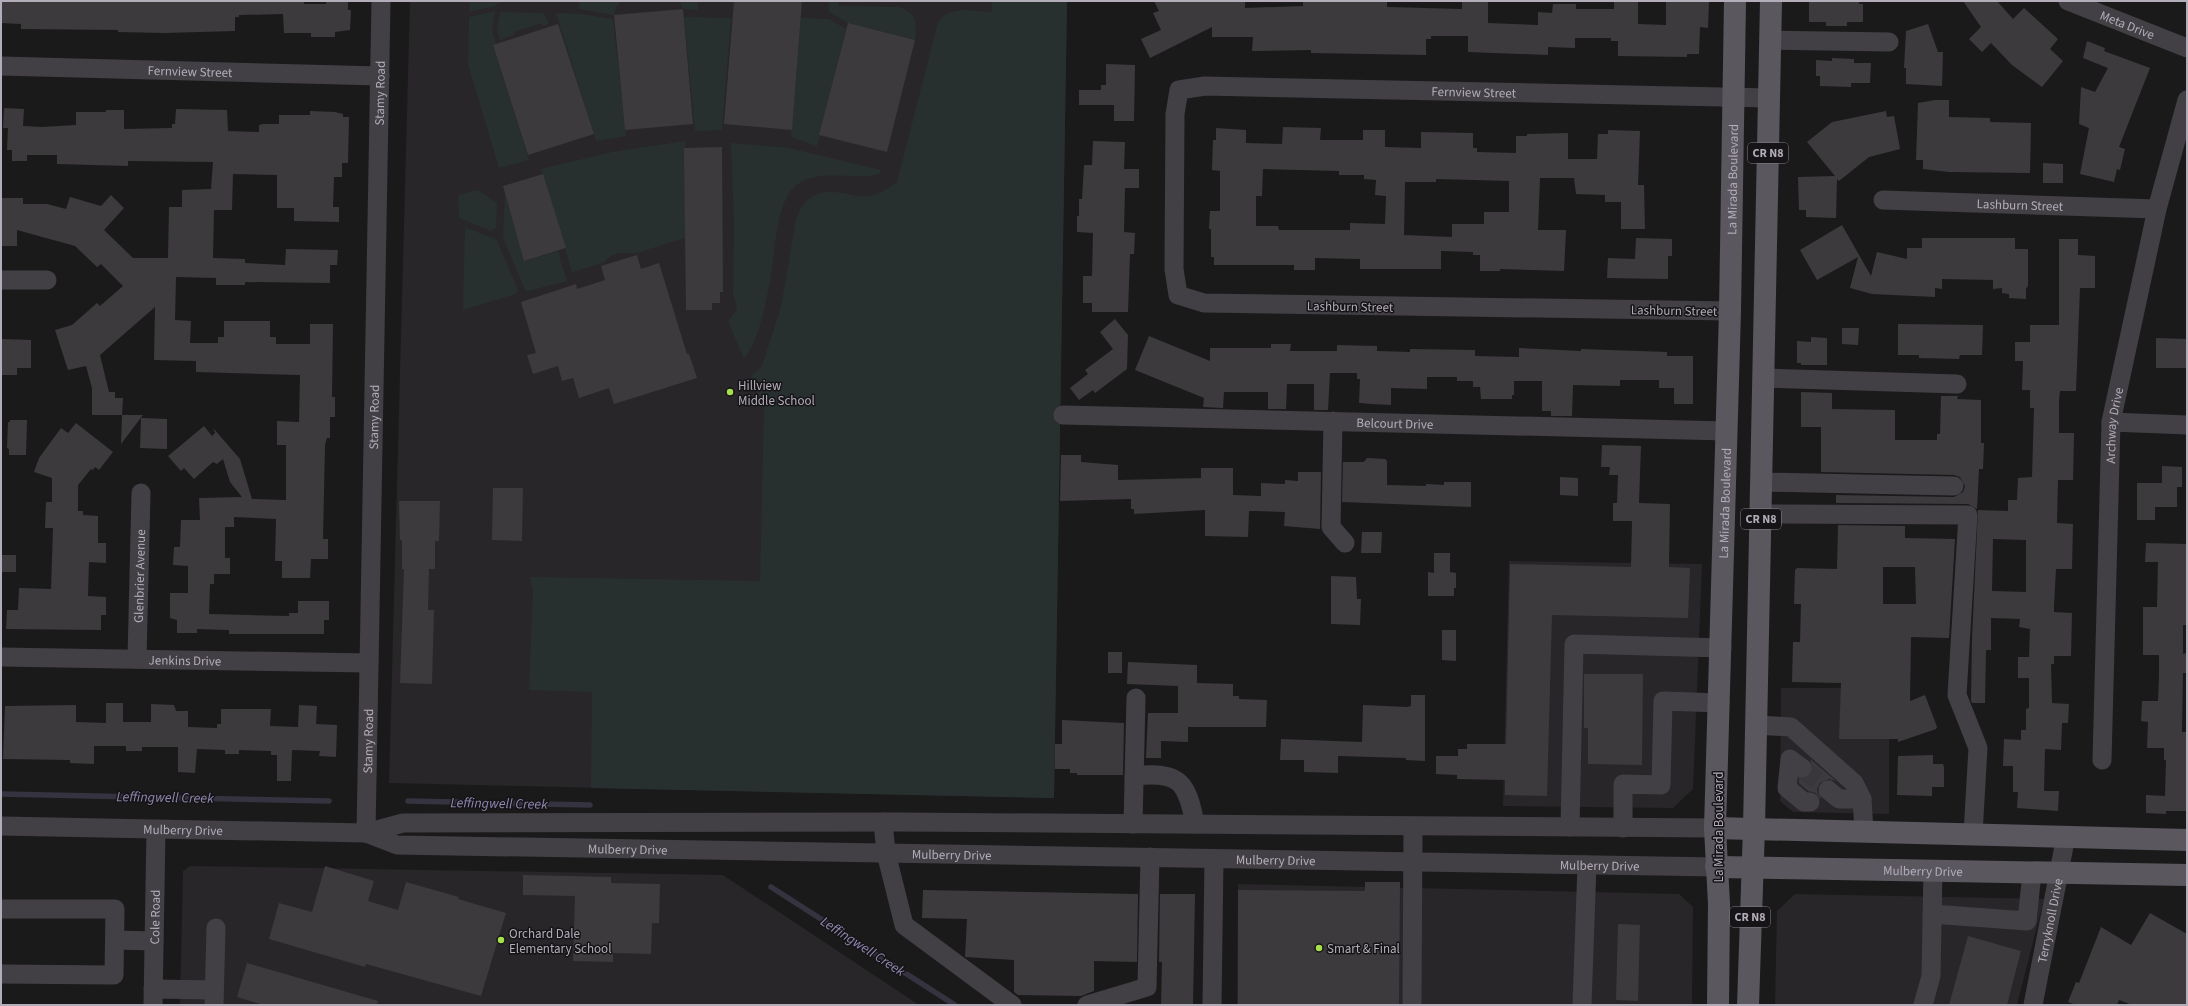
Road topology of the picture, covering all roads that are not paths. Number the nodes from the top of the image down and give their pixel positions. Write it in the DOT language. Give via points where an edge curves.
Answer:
graph roads {
  1 [pos="381,1"];
  2 [pos="1735,1"];
  3 [pos="1771,1"];
  4 [pos="2068,1"];
  5 [pos="1770,40"];
  6 [pos="1889,42"];
  7 [pos="2187,48"];
  8 [pos="1,66"];
  9 [pos="380,76"];
  10 [pos="1179,90"];
  11 [pos="1733,97"];
  12 [pos="1769,98"];
  13 [pos="2187,100"];
  14 [pos="1883,200"];
  15 [pos="2157,209"];
  16 [pos="1,280"];
  17 [pos="48,280"];
  18 [pos="1730,311"];
  19 [pos="1763,378"];
  20 [pos="1956,384"];
  21 [pos="1063,415"];
  22 [pos="1333,421"];
  23 [pos="2111,422"];
  24 [pos="2187,425"];
  25 [pos="1727,431"];
  26 [pos="1761,482"];
  27 [pos="1954,486"];
  28 [pos="141,493"];
  29 [pos="1761,514"];
  30 [pos="1345,543"];
  31 [pos="1722,648"];
  32 [pos="1,657"];
  33 [pos="137,660"];
  34 [pos="369,663"];
  35 [pos="1136,698"];
  36 [pos="1720,703"];
  37 [pos="1756,724"];
  38 [pos="1791,727"];
  39 [pos="2102,760"];
  40 [pos="1134,776"];
  41 [pos="1862,799"];
  42 [pos="883,822"];
  43 [pos="1133,824"];
  44 [pos="1195,824"];
  45 [pos="1,826"];
  46 [pos="1413,826"];
  47 [pos="1570,827"];
  48 [pos="1623,828"];
  49 [pos="1715,828"];
  50 [pos="1754,828"];
  51 [pos="156,830"];
  52 [pos="1864,831"];
  53 [pos="366,833"];
  54 [pos="1973,834"];
  55 [pos="2066,836"];
  56 [pos="2187,840"];
  57 [pos="886,853"];
  58 [pos="1150,857"];
  59 [pos="1214,858"];
  60 [pos="1413,862"];
  61 [pos="1588,865"];
  62 [pos="1716,867"];
  63 [pos="1752,867"];
  64 [pos="1933,870"];
  65 [pos="2032,872"];
  66 [pos="2059,872"];
  67 [pos="2187,875"];
  68 [pos="1,909"];
  69 [pos="1932,914"];
  70 [pos="216,928"];
  71 [pos="115,940"];
  72 [pos="154,941"];
  73 [pos="1,974"];
  74 [pos="153,997"];
  75 [pos="214,998"];
  76 [pos="1012,1005"];
  77 [pos="1087,1005"];
  78 [pos="1212,1005"];
  79 [pos="1412,1005"];
  80 [pos="1582,1005"];
  81 [pos="1718,1005"];
  82 [pos="1748,1005"];
  83 [pos="1923,1005"];
  84 [pos="2033,1005"];
  1 -- 9 [label="street, Stamy Road"];
  2 -- 11 [label="main road, La Mirada Boulevard / CR N8"];
  3 -- 5 [label="main road, CR N8"];
  4 -- 7 [label="street, Meta Drive"];
  5 -- 6 [label="street"];
  5 -- 12 [label="main road, CR N8"];
  8 -- 9 [label="street, Fernview Street"];
  9 -- 34 [label="street, Stamy Road"];
  10 -- 11 [label="street, Fernview Street" via="1205,86"];
  10 -- 18 [label="street, Lashburn Street" via="1175,114 1174,261 1178,295 1204,304"];
  11 -- 12 [label="street, Fernview Street"];
  11 -- 18 [label="main road, La Mirada Boulevard / CR N8"];
  12 -- 19 [label="main road, CR N8"];
  13 -- 15 [label="street, Archway Drive"];
  14 -- 15 [label="street, Lashburn Street"];
  15 -- 23 [label="street, Archway Drive"];
  16 -- 17 [label="street"];
  18 -- 25 [label="main road, La Mirada Boulevard / CR N8"];
  19 -- 20 [label="street"];
  19 -- 26 [label="main road, CR N8"];
  21 -- 22 [label="street, Belcourt Drive"];
  22 -- 25 [label="street, Belcourt Drive"];
  22 -- 30 [label="street" via="1331,527"];
  23 -- 24 [label="street"];
  23 -- 39 [label="street, Archway Drive"];
  25 -- 31 [label="main road, La Mirada Boulevard / CR N8"];
  26 -- 27 [label="street"];
  26 -- 29 [label="main road, CR N8"];
  28 -- 33 [label="street, Glenbrier Avenue"];
  29 -- 37 [label="main road, CR N8"];
  29 -- 54 [label="street" via="1968,515 1957,695 1978,748"];
  31 -- 36 [label="main road, La Mirada Boulevard / CR N8"];
  31 -- 47 [label="street" via="1574,644"];
  32 -- 33 [label="street, Jenkins Drive"];
  33 -- 34 [label="street, Jenkins Drive"];
  34 -- 53 [label="street, Stamy Road"];
  35 -- 40 [label="street"];
  36 -- 48 [label="street" via="1663,701 1661,785 1623,784"];
  36 -- 49 [label="main road, La Mirada Boulevard / CR N8"];
  37 -- 38 [label="street"];
  37 -- 50 [label="main road, CR N8"];
  38 -- 41 [label="street" via="1854,783"];
  38 -- 41 [label="street" via="1796,763 1788,788 1804,802 1824,798"];
  40 -- 43 [label="street"];
  40 -- 44 [label="street" via="1162,774 1183,786 1190,800"];
  41 -- 52 [label="street"];
  42 -- 43 [label="street, Mulberry Drive"];
  42 -- 53 [label="street, Mulberry Drive" via="403,823"];
  42 -- 57 [label="street"];
  43 -- 44 [label="street, Mulberry Drive"];
  44 -- 46 [label="street, Mulberry Drive"];
  45 -- 51 [label="street, Mulberry Drive"];
  46 -- 47 [label="street, Mulberry Drive"];
  46 -- 60 [label="street"];
  47 -- 48 [label="street, Mulberry Drive"];
  48 -- 49 [label="street, Mulberry Drive"];
  49 -- 50 [label="main road, Mulberry Drive"];
  49 -- 62 [label="main road, La Mirada Boulevard / CR N8"];
  50 -- 52 [label="main road, Mulberry Drive"];
  50 -- 63 [label="main road, CR N8"];
  51 -- 53 [label="street, Mulberry Drive"];
  51 -- 72 [label="street, Cole Road"];
  52 -- 54 [label="main road, Mulberry Drive"];
  53 -- 57 [label="street, Mulberry Drive" via="397,845"];
  54 -- 55 [label="main road, Mulberry Drive"];
  55 -- 56 [label="main road, Mulberry Drive"];
  55 -- 66 [label="street, Terryknoll Drive"];
  57 -- 58 [label="street, Mulberry Drive"];
  57 -- 76 [label="street" via="904,925"];
  58 -- 59 [label="street, Mulberry Drive"];
  58 -- 77 [label="street" via="1147,987"];
  59 -- 60 [label="street, Mulberry Drive"];
  59 -- 78 [label="street"];
  60 -- 61 [label="street, Mulberry Drive"];
  60 -- 79 [label="street"];
  61 -- 62 [label="street, Mulberry Drive"];
  61 -- 80 [label="street"];
  62 -- 63 [label="main road, Mulberry Drive"];
  62 -- 81 [label="main road, La Mirada Boulevard / CR N8" via="1719,904"];
  63 -- 64 [label="main road, Mulberry Drive"];
  63 -- 82 [label="main road, CR N8"];
  64 -- 65 [label="main road, Mulberry Drive"];
  64 -- 69 [label="street"];
  65 -- 66 [label="main road, Mulberry Drive"];
  65 -- 69 [label="street" via="2027,921"];
  66 -- 67 [label="main road, Mulberry Drive"];
  66 -- 84 [label="street, Terryknoll Drive"];
  68 -- 71 [label="street" via="115,909"];
  69 -- 83 [label="street" via="1931,976"];
  70 -- 75 [label="street"];
  71 -- 72 [label="street"];
  71 -- 73 [label="street" via="114,975"];
  72 -- 74 [label="street, Cole Road"];
  74 -- 75 [label="street"];
}
